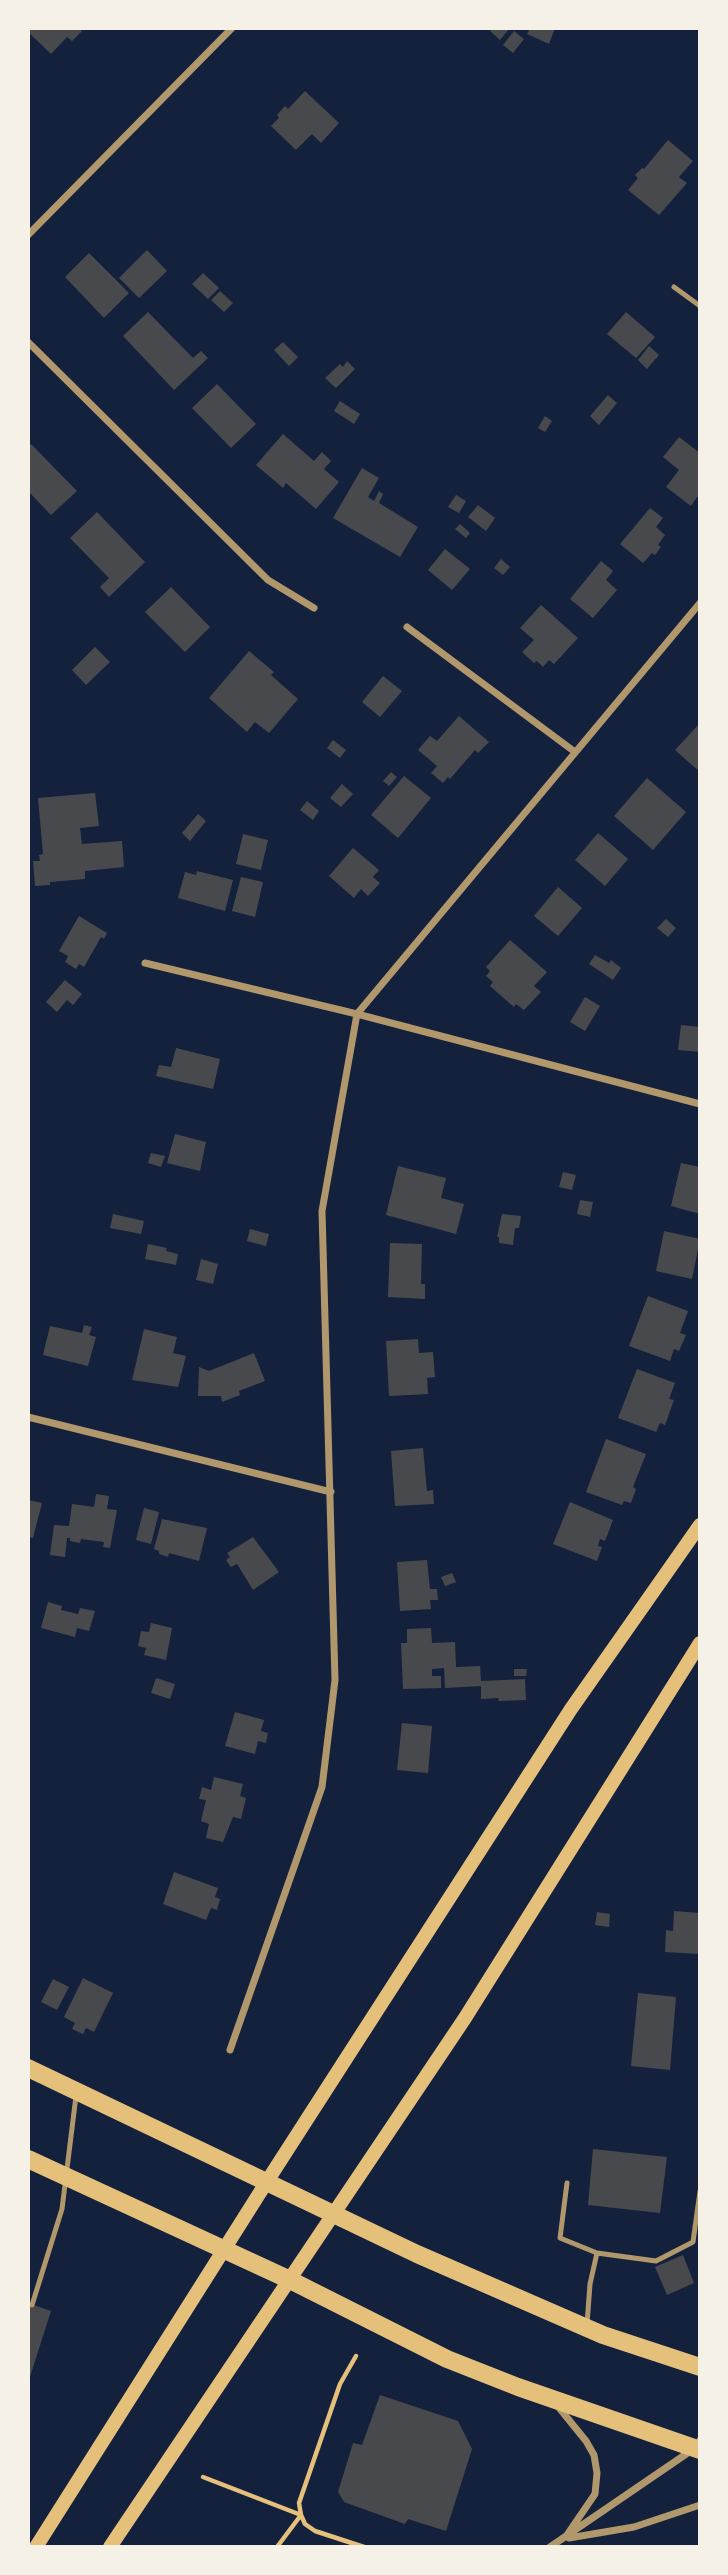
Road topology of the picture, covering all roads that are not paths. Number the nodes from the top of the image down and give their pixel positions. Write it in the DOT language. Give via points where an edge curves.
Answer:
graph roads {
  1 [pos="232,28"];
  2 [pos="28,235"];
  3 [pos="674,287"];
  4 [pos="700,306"];
  5 [pos="28,342"];
  6 [pos="700,603"];
  7 [pos="314,608"];
  8 [pos="407,627"];
  9 [pos="575,752"];
  10 [pos="145,963"];
  11 [pos="357,1014"];
  12 [pos="700,1104"];
  13 [pos="28,1417"];
  14 [pos="331,1492"];
  15 [pos="700,1525"];
  16 [pos="700,1643"];
  17 [pos="230,2050"];
  18 [pos="28,2068"];
  19 [pos="76,2092"];
  20 [pos="28,2159"];
  21 [pos="68,2177"];
  22 [pos="266,2183"];
  23 [pos="567,2183"];
  24 [pos="700,2191"];
  25 [pos="334,2215"];
  26 [pos="225,2250"];
  27 [pos="597,2253"];
  28 [pos="290,2280"];
  29 [pos="32,2305"];
  30 [pos="587,2327"];
  31 [pos="700,2367"];
  32 [pos="551,2398"];
  33 [pos="698,2446"];
  34 [pos="700,2505"];
  35 [pos="565,2539"];
  36 [pos="36,2547"];
  37 [pos="110,2547"];
  38 [pos="550,2547"];
  1 -- 2 [label="street"];
  3 -- 4 [label="lane"];
  5 -- 7 [label="street" via="268,580"];
  6 -- 9 [label="street"];
  8 -- 9 [label="street"];
  9 -- 11 [label="street"];
  10 -- 11 [label="street"];
  11 -- 12 [label="street"];
  11 -- 14 [label="street" via="322,1211"];
  13 -- 14 [label="street"];
  14 -- 17 [label="street" via="335,1680 322,1787"];
  15 -- 22 [label="main road" via="571,1709"];
  16 -- 25 [label="main road" via="465,2018"];
  18 -- 19 [label="main road"];
  19 -- 21 [label="lane"];
  19 -- 22 [label="main road"];
  20 -- 21 [label="main road"];
  21 -- 26 [label="main road"];
  21 -- 29 [label="lane"];
  22 -- 25 [label="main road"];
  22 -- 26 [label="main road"];
  23 -- 27 [label="lane" via="560,2238"];
  24 -- 27 [label="lane" via="693,2242 656,2261"];
  25 -- 28 [label="main road"];
  25 -- 30 [label="main road"];
  26 -- 28 [label="main road"];
  26 -- 36 [label="main road"];
  27 -- 30 [label="lane"];
  28 -- 32 [label="main road" via="447,2359"];
  28 -- 37 [label="main road"];
  30 -- 31 [label="main road"];
  32 -- 33 [label="main road"];
  32 -- 35 [label="street" via="586,2441 597,2473 595,2494"];
  33 -- 35 [label="street"];
  34 -- 35 [label="street" via="634,2527"];
  35 -- 38 [label="street"];
}
